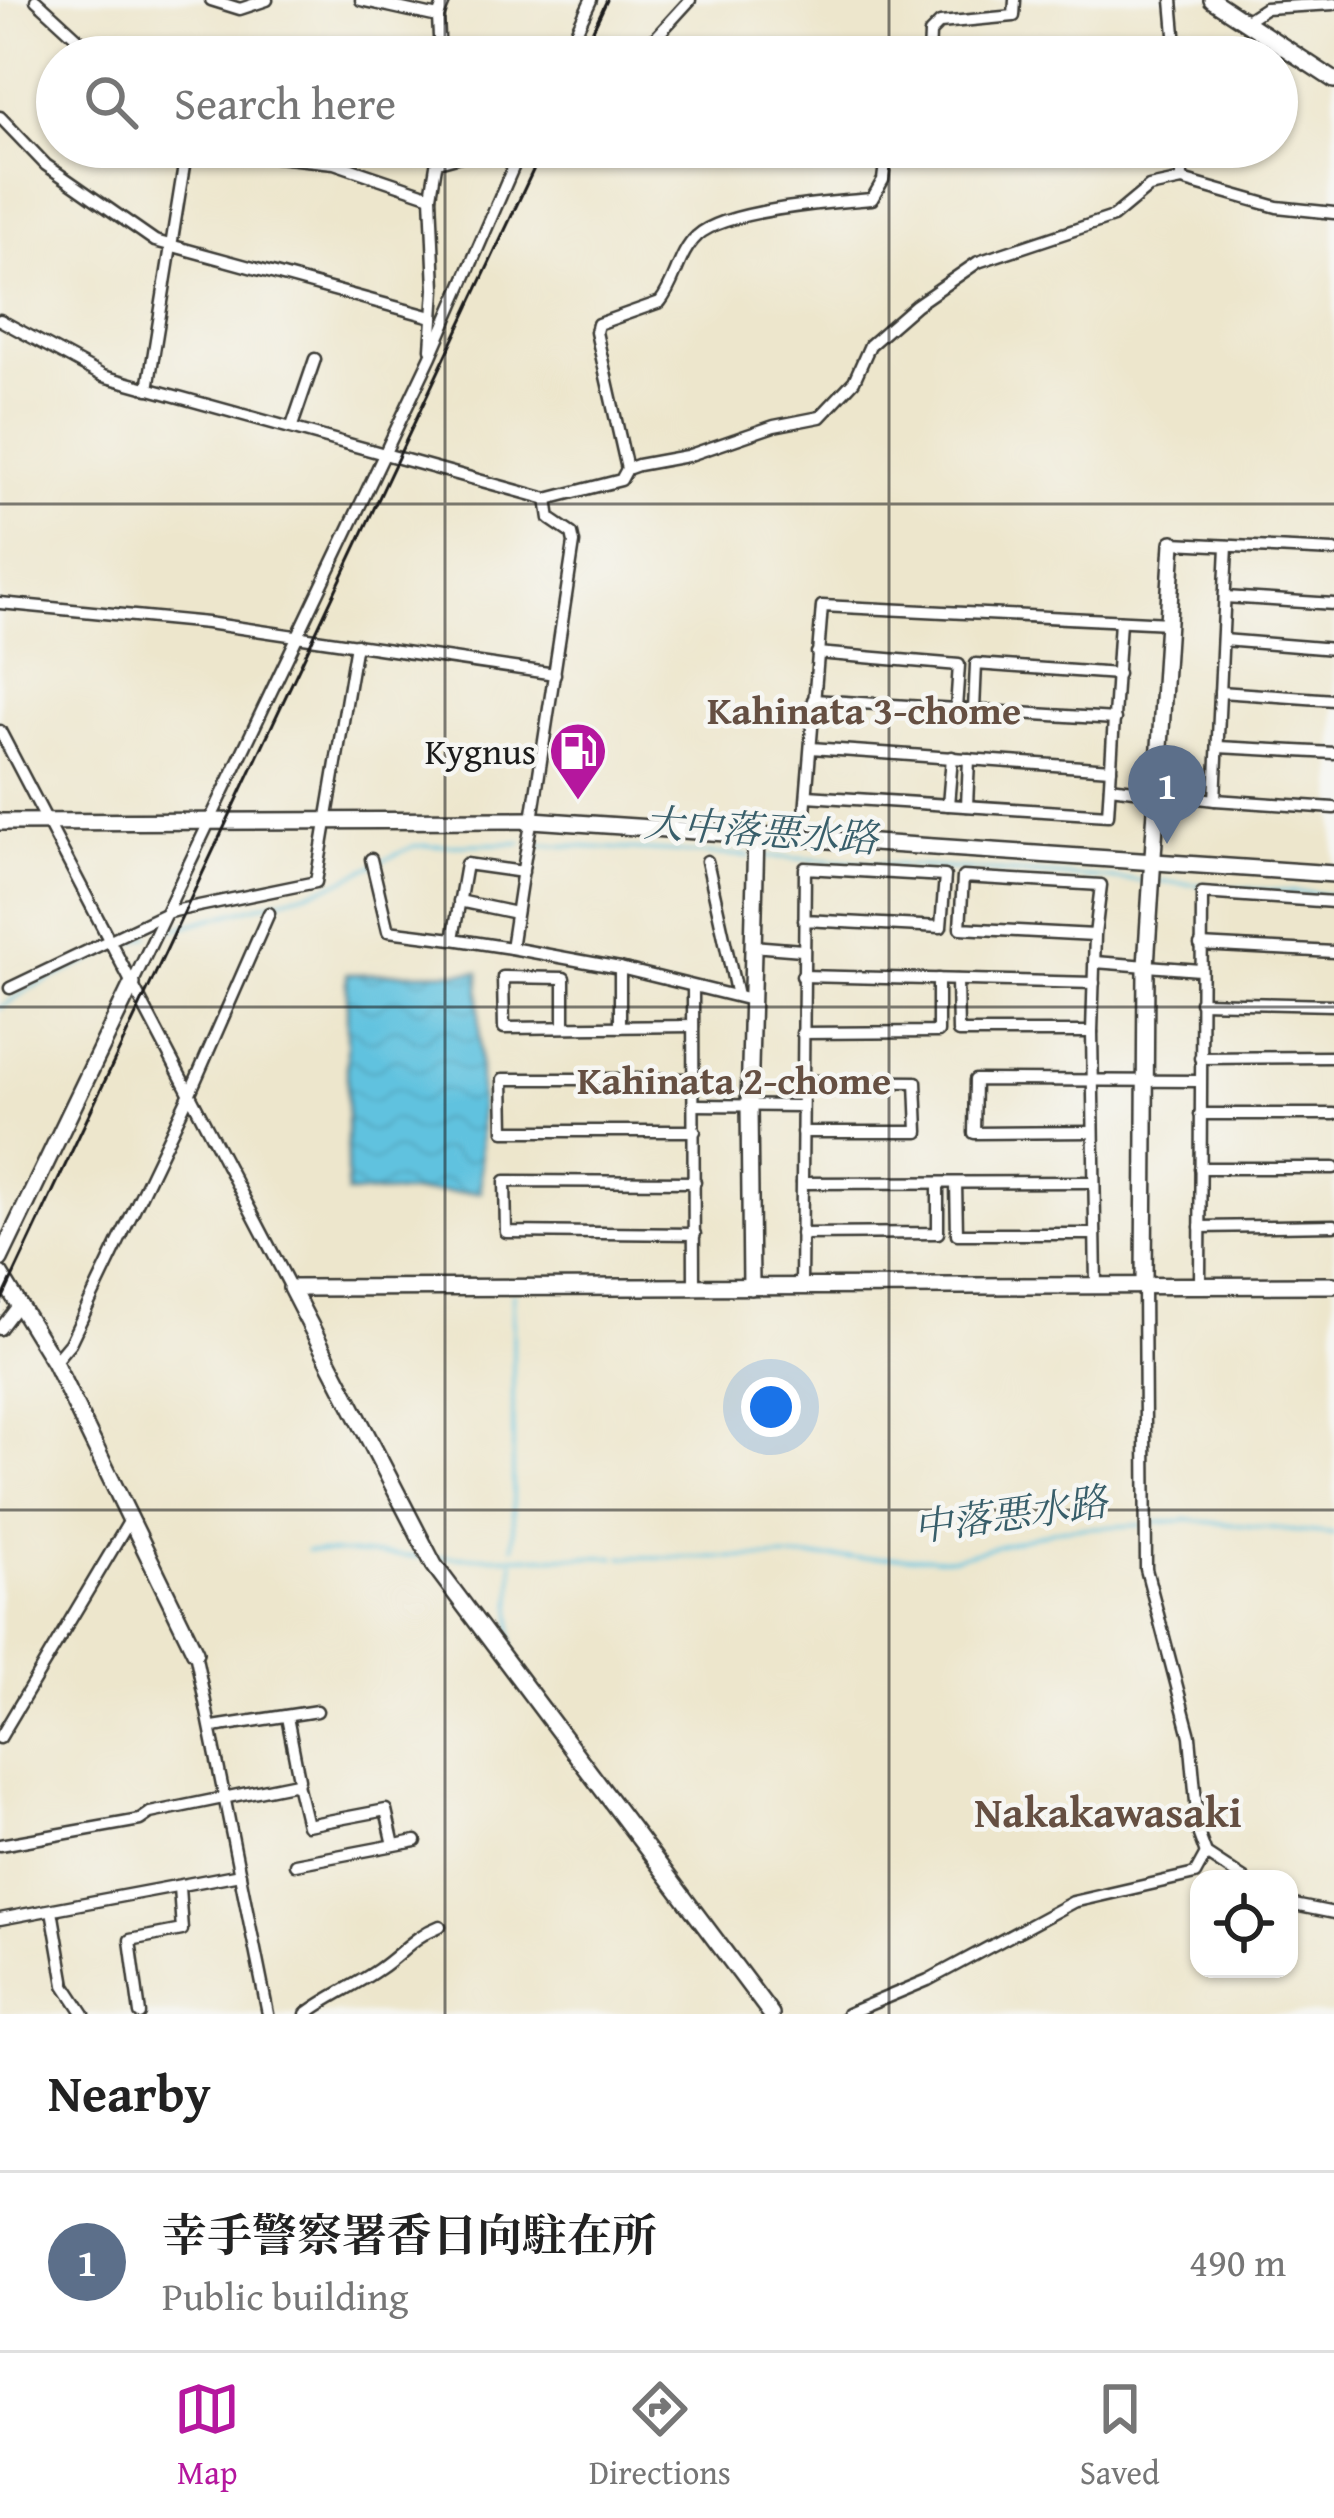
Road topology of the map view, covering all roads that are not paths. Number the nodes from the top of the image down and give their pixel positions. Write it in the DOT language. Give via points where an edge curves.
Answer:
graph roads {
  1 [pos="36,0"];
  2 [pos="211,0"];
  3 [pos="267,0"];
  4 [pos="361,0"];
  5 [pos="446,0"];
  6 [pos="591,0"];
  7 [pos="690,0"];
  8 [pos="1015,0"];
  9 [pos="1172,0"];
  10 [pos="1212,0"];
  11 [pos="1334,4"];
  12 [pos="438,17"];
  13 [pos="1245,21"];
  14 [pos="75,36"];
  15 [pos="439,36"];
  16 [pos="574,36"];
  17 [pos="657,36"];
  18 [pos="930,36"];
  19 [pos="1175,36"];
  20 [pos="1268,36"];
  21 [pos="1298,56"];
  22 [pos="1334,80"];
  23 [pos="0,117"];
  24 [pos="36,155"];
  25 [pos="50,168"];
  26 [pos="184,168"];
  27 [pos="354,168"];
  28 [pos="437,168"];
  29 [pos="513,168"];
  30 [pos="884,168"];
  31 [pos="1182,168"];
  32 [pos="1182,180"];
  33 [pos="431,196"];
  34 [pos="1334,213"];
  35 [pos="171,245"];
  36 [pos="432,317"];
  37 [pos="0,320"];
  38 [pos="431,356"];
  39 [pos="315,359"];
  40 [pos="148,389"];
  41 [pos="292,426"];
  42 [pos="383,454"];
  43 [pos="627,469"];
  44 [pos="547,499"];
  45 [pos="1173,543"];
  46 [pos="1227,546"];
  47 [pos="1334,550"];
  48 [pos="1225,597"];
  49 [pos="0,602"];
  50 [pos="1334,604"];
  51 [pos="1120,622"];
  52 [pos="1169,623"];
  53 [pos="299,635"];
  54 [pos="1223,640"];
  55 [pos="356,644"];
  56 [pos="1334,649"];
  57 [pos="817,653"];
  58 [pos="555,674"];
  59 [pos="1118,674"];
  60 [pos="1220,692"];
  61 [pos="814,700"];
  62 [pos="1334,700"];
  63 [pos="956,709"];
  64 [pos="974,710"];
  65 [pos="1115,719"];
  66 [pos="0,731"];
  67 [pos="1218,747"];
  68 [pos="811,748"];
  69 [pos="1334,753"];
  70 [pos="952,758"];
  71 [pos="969,759"];
  72 [pos="1111,769"];
  73 [pos="1110,787"];
  74 [pos="1158,791"];
  75 [pos="807,796"];
  76 [pos="1215,800"];
  77 [pos="948,805"];
  78 [pos="967,806"];
  79 [pos="1334,808"];
  80 [pos="328,820"];
  81 [pos="210,821"];
  82 [pos="0,822"];
  83 [pos="50,822"];
  84 [pos="531,826"];
  85 [pos="803,838"];
  86 [pos="756,848"];
  87 [pos="706,862"];
  88 [pos="374,865"];
  89 [pos="524,872"];
  90 [pos="1334,874"];
  91 [pos="1150,875"];
  92 [pos="459,901"];
  93 [pos="1334,902"];
  94 [pos="269,913"];
  95 [pos="517,913"];
  96 [pos="168,915"];
  97 [pos="804,920"];
  98 [pos="1095,935"];
  99 [pos="453,939"];
  100 [pos="1201,945"];
  101 [pos="113,946"];
  102 [pos="752,946"];
  103 [pos="512,947"];
  104 [pos="802,950"];
  105 [pos="1334,952"];
  106 [pos="1095,962"];
  107 [pos="1147,966"];
  108 [pos="620,968"];
  109 [pos="1200,970"];
  110 [pos="802,976"];
  111 [pos="938,979"];
  112 [pos="957,980"];
  113 [pos="1094,983"];
  114 [pos="132,984"];
  115 [pos="693,986"];
  116 [pos="10,988"];
  117 [pos="744,998"];
  118 [pos="1200,1002"];
  119 [pos="1334,1005"];
  120 [pos="693,1026"];
  121 [pos="564,1027"];
  122 [pos="620,1027"];
  123 [pos="1092,1032"];
  124 [pos="802,1033"];
  125 [pos="1200,1058"];
  126 [pos="1334,1058"];
  127 [pos="694,1079"];
  128 [pos="802,1081"];
  129 [pos="1093,1082"];
  130 [pos="1144,1082"];
  131 [pos="1200,1082"];
  132 [pos="190,1093"];
  133 [pos="694,1105"];
  134 [pos="749,1106"];
  135 [pos="802,1106"];
  136 [pos="1200,1114"];
  137 [pos="1334,1114"];
  138 [pos="694,1131"];
  139 [pos="802,1132"];
  140 [pos="1093,1132"];
  141 [pos="1200,1168"];
  142 [pos="1334,1168"];
  143 [pos="695,1182"];
  144 [pos="1094,1182"];
  145 [pos="802,1183"];
  146 [pos="938,1183"];
  147 [pos="956,1183"];
  148 [pos="1334,1225"];
  149 [pos="1200,1227"];
  150 [pos="695,1234"];
  151 [pos="801,1234"];
  152 [pos="1095,1234"];
  153 [pos="0,1259"];
  154 [pos="0,1274"];
  155 [pos="1200,1285"];
  156 [pos="1334,1285"];
  157 [pos="801,1286"];
  158 [pos="1096,1286"];
  159 [pos="1144,1286"];
  160 [pos="694,1287"];
  161 [pos="751,1287"];
  162 [pos="292,1288"];
  163 [pos="19,1304"];
  164 [pos="0,1329"];
  165 [pos="54,1362"];
  166 [pos="130,1520"];
  167 [pos="195,1652"];
  168 [pos="317,1711"];
  169 [pos="287,1717"];
  170 [pos="213,1727"];
  171 [pos="0,1738"];
  172 [pos="297,1784"];
  173 [pos="226,1796"];
  174 [pos="416,1841"];
  175 [pos="0,1844"];
  176 [pos="394,1845"];
  177 [pos="1206,1854"];
  178 [pos="296,1864"];
  179 [pos="1230,1870"];
  180 [pos="240,1874"];
  181 [pos="179,1887"];
  182 [pos="1298,1906"];
  183 [pos="52,1910"];
  184 [pos="1334,1913"];
  185 [pos="0,1919"];
  186 [pos="440,1927"];
  187 [pos="84,2014"];
  188 [pos="140,2014"];
  189 [pos="268,2014"];
  190 [pos="306,2014"];
  191 [pos="771,2014"];
  192 [pos="847,2014"];
  1 -- 14 [label="street"];
  2 -- 3 [label="street" via="240,9"];
  4 -- 12 [label="street"];
  5 -- 12 [label="street"];
  6 -- 16 [label="street"];
  7 -- 17 [label="street"];
  8 -- 18 [label="street" via="1014,16 940,23"];
  9 -- 19 [label="street"];
  10 -- 13 [label="street"];
  11 -- 13 [label="street" via="1264,8"];
  12 -- 15 [label="street"];
  13 -- 20 [label="street"];
  21 -- 22 [label="street"];
  23 -- 24 [label="street"];
  25 -- 35 [label="street" via="155,242"];
  26 -- 35 [label="street"];
  27 -- 33 [label="street"];
  28 -- 33 [label="street"];
  29 -- 38 [label="street"];
  30 -- 43 [label="street" via="872,199 785,207 702,231 660,302 598,324"];
  31 -- 32 [label="street"];
  32 -- 34 [label="street" via="1277,207"];
  32 -- 43 [label="street" via="1149,187 1112,217 978,262 870,345 854,381 820,417"];
  33 -- 36 [label="street"];
  35 -- 36 [label="street"];
  35 -- 40 [label="street"];
  36 -- 38 [label="street"];
  37 -- 40 [label="street" via="104,376"];
  38 -- 42 [label="street"];
  39 -- 41 [label="street"];
  40 -- 41 [label="street"];
  41 -- 42 [label="street"];
  42 -- 44 [label="street"];
  42 -- 53 [label="street"];
  43 -- 44 [label="street" via="621,480"];
  44 -- 58 [label="street" via="550,519 574,543"];
  45 -- 46 [label="street"];
  45 -- 52 [label="street"];
  46 -- 47 [label="street"];
  46 -- 48 [label="street"];
  48 -- 50 [label="street"];
  48 -- 54 [label="street"];
  49 -- 53 [label="street"];
  51 -- 52 [label="street"];
  51 -- 57 [label="street" via="822,606"];
  51 -- 59 [label="street"];
  52 -- 74 [label="street"];
  53 -- 55 [label="street"];
  53 -- 81 [label="street"];
  54 -- 56 [label="street"];
  54 -- 60 [label="street"];
  55 -- 58 [label="street"];
  55 -- 80 [label="street"];
  57 -- 61 [label="street"];
  57 -- 63 [label="street" via="959,665"];
  58 -- 84 [label="street"];
  59 -- 64 [label="street" via="976,664"];
  59 -- 65 [label="street"];
  60 -- 62 [label="street"];
  60 -- 67 [label="street"];
  61 -- 63 [label="street"];
  61 -- 68 [label="street"];
  63 -- 64 [label="street"];
  64 -- 65 [label="street"];
  65 -- 72 [label="street"];
  66 -- 83 [label="street"];
  67 -- 69 [label="street"];
  67 -- 76 [label="street"];
  68 -- 70 [label="street"];
  68 -- 75 [label="street"];
  70 -- 71 [label="street"];
  70 -- 77 [label="street"];
  71 -- 72 [label="street"];
  71 -- 78 [label="street"];
  72 -- 73 [label="street"];
  73 -- 74 [label="street"];
  73 -- 78 [label="street" via="1108,815"];
  74 -- 76 [label="street"];
  74 -- 91 [label="street"];
  75 -- 77 [label="street"];
  75 -- 85 [label="street"];
  76 -- 79 [label="street"];
  77 -- 78 [label="street"];
  80 -- 81 [label="street"];
  80 -- 84 [label="street"];
  80 -- 96 [label="street" via="316,882"];
  81 -- 83 [label="street"];
  81 -- 96 [label="street"];
  82 -- 83 [label="street"];
  83 -- 101 [label="street"];
  84 -- 86 [label="street"];
  84 -- 89 [label="street"];
  85 -- 86 [label="street"];
  85 -- 91 [label="street"];
  86 -- 102 [label="street"];
  87 -- 117 [label="street"];
  88 -- 99 [label="street" via="388,931"];
  89 -- 92 [label="street" via="466,864"];
  89 -- 95 [label="street"];
  90 -- 91 [label="street"];
  91 -- 107 [label="street"];
  92 -- 95 [label="street"];
  92 -- 99 [label="street"];
  93 -- 100 [label="street" via="1202,893"];
  94 -- 132 [label="street"];
  95 -- 103 [label="street"];
  96 -- 101 [label="street"];
  96 -- 114 [label="street"];
  97 -- 97 [label="street" via="805,868 945,876 941,927"];
  97 -- 104 [label="street"];
  98 -- 98 [label="street" via="960,928 963,877 1101,885"];
  98 -- 106 [label="street"];
  99 -- 103 [label="street"];
  100 -- 105 [label="street"];
  100 -- 109 [label="street"];
  101 -- 114 [label="street"];
  101 -- 116 [label="street"];
  102 -- 104 [label="street"];
  102 -- 117 [label="street"];
  103 -- 108 [label="street"];
  104 -- 110 [label="street"];
  106 -- 107 [label="street"];
  106 -- 113 [label="street"];
  107 -- 109 [label="street"];
  107 -- 130 [label="street"];
  108 -- 115 [label="street"];
  108 -- 122 [label="street"];
  109 -- 118 [label="street"];
  110 -- 111 [label="street"];
  110 -- 124 [label="street"];
  111 -- 112 [label="street"];
  111 -- 124 [label="street" via="938,1032"];
  112 -- 113 [label="street"];
  112 -- 123 [label="street" via="958,1032"];
  113 -- 123 [label="street"];
  114 -- 132 [label="street"];
  114 -- 153 [label="street"];
  115 -- 117 [label="street"];
  115 -- 120 [label="street"];
  117 -- 134 [label="street"];
  118 -- 119 [label="street"];
  118 -- 125 [label="street"];
  120 -- 122 [label="street"];
  120 -- 127 [label="street"];
  121 -- 121 [label="street" via="504,1028 503,977 564,979"];
  121 -- 122 [label="street"];
  123 -- 129 [label="street"];
  124 -- 128 [label="street"];
  125 -- 126 [label="street"];
  125 -- 131 [label="street"];
  127 -- 133 [label="street"];
  127 -- 138 [label="street" via="503,1079 504,1131"];
  128 -- 135 [label="street"];
  128 -- 139 [label="street" via="916,1082 917,1132"];
  129 -- 130 [label="street"];
  129 -- 140 [label="street"];
  129 -- 140 [label="street" via="974,1080 974,1133"];
  130 -- 131 [label="street"];
  130 -- 159 [label="street"];
  131 -- 136 [label="street"];
  132 -- 162 [label="street"];
  132 -- 165 [label="street"];
  133 -- 134 [label="street"];
  133 -- 138 [label="street"];
  134 -- 135 [label="street"];
  134 -- 161 [label="street"];
  135 -- 139 [label="street"];
  136 -- 137 [label="street"];
  136 -- 141 [label="street"];
  138 -- 143 [label="street"];
  139 -- 145 [label="street"];
  140 -- 144 [label="street"];
  141 -- 142 [label="street"];
  141 -- 149 [label="street"];
  143 -- 150 [label="street"];
  143 -- 150 [label="street" via="505,1181 506,1232"];
  144 -- 147 [label="street"];
  144 -- 152 [label="street"];
  145 -- 146 [label="street"];
  145 -- 151 [label="street"];
  146 -- 147 [label="street"];
  146 -- 151 [label="street" via="938,1234"];
  147 -- 152 [label="street" via="957,1234"];
  148 -- 149 [label="street"];
  149 -- 155 [label="street"];
  150 -- 160 [label="street"];
  151 -- 157 [label="street"];
  152 -- 158 [label="street"];
  154 -- 163 [label="street"];
  155 -- 156 [label="street"];
  155 -- 159 [label="street"];
  157 -- 158 [label="street"];
  157 -- 161 [label="street"];
  158 -- 159 [label="street"];
  159 -- 177 [label="street" via="1146,1569 1190,1736"];
  160 -- 161 [label="street"];
  160 -- 162 [label="street"];
  162 -- 191 [label="street" via="434,1565"];
  163 -- 164 [label="street"];
  163 -- 165 [label="street"];
  165 -- 166 [label="street"];
  166 -- 167 [label="street"];
  166 -- 171 [label="street"];
  167 -- 170 [label="street"];
  168 -- 169 [label="street"];
  169 -- 170 [label="street"];
  169 -- 172 [label="street"];
  170 -- 173 [label="street"];
  172 -- 173 [label="street"];
  172 -- 176 [label="street" via="308,1825 386,1810"];
  173 -- 175 [label="street"];
  173 -- 180 [label="street"];
  174 -- 176 [label="street"];
  176 -- 178 [label="street"];
  177 -- 179 [label="street"];
  177 -- 192 [label="street" via="1195,1874 1073,1902"];
  180 -- 181 [label="street"];
  180 -- 189 [label="street"];
  181 -- 183 [label="street"];
  181 -- 188 [label="street" via="182,1930 130,1940"];
  182 -- 184 [label="street"];
  183 -- 185 [label="street"];
  183 -- 187 [label="street" via="65,1985"];
  186 -- 190 [label="street"];
}
